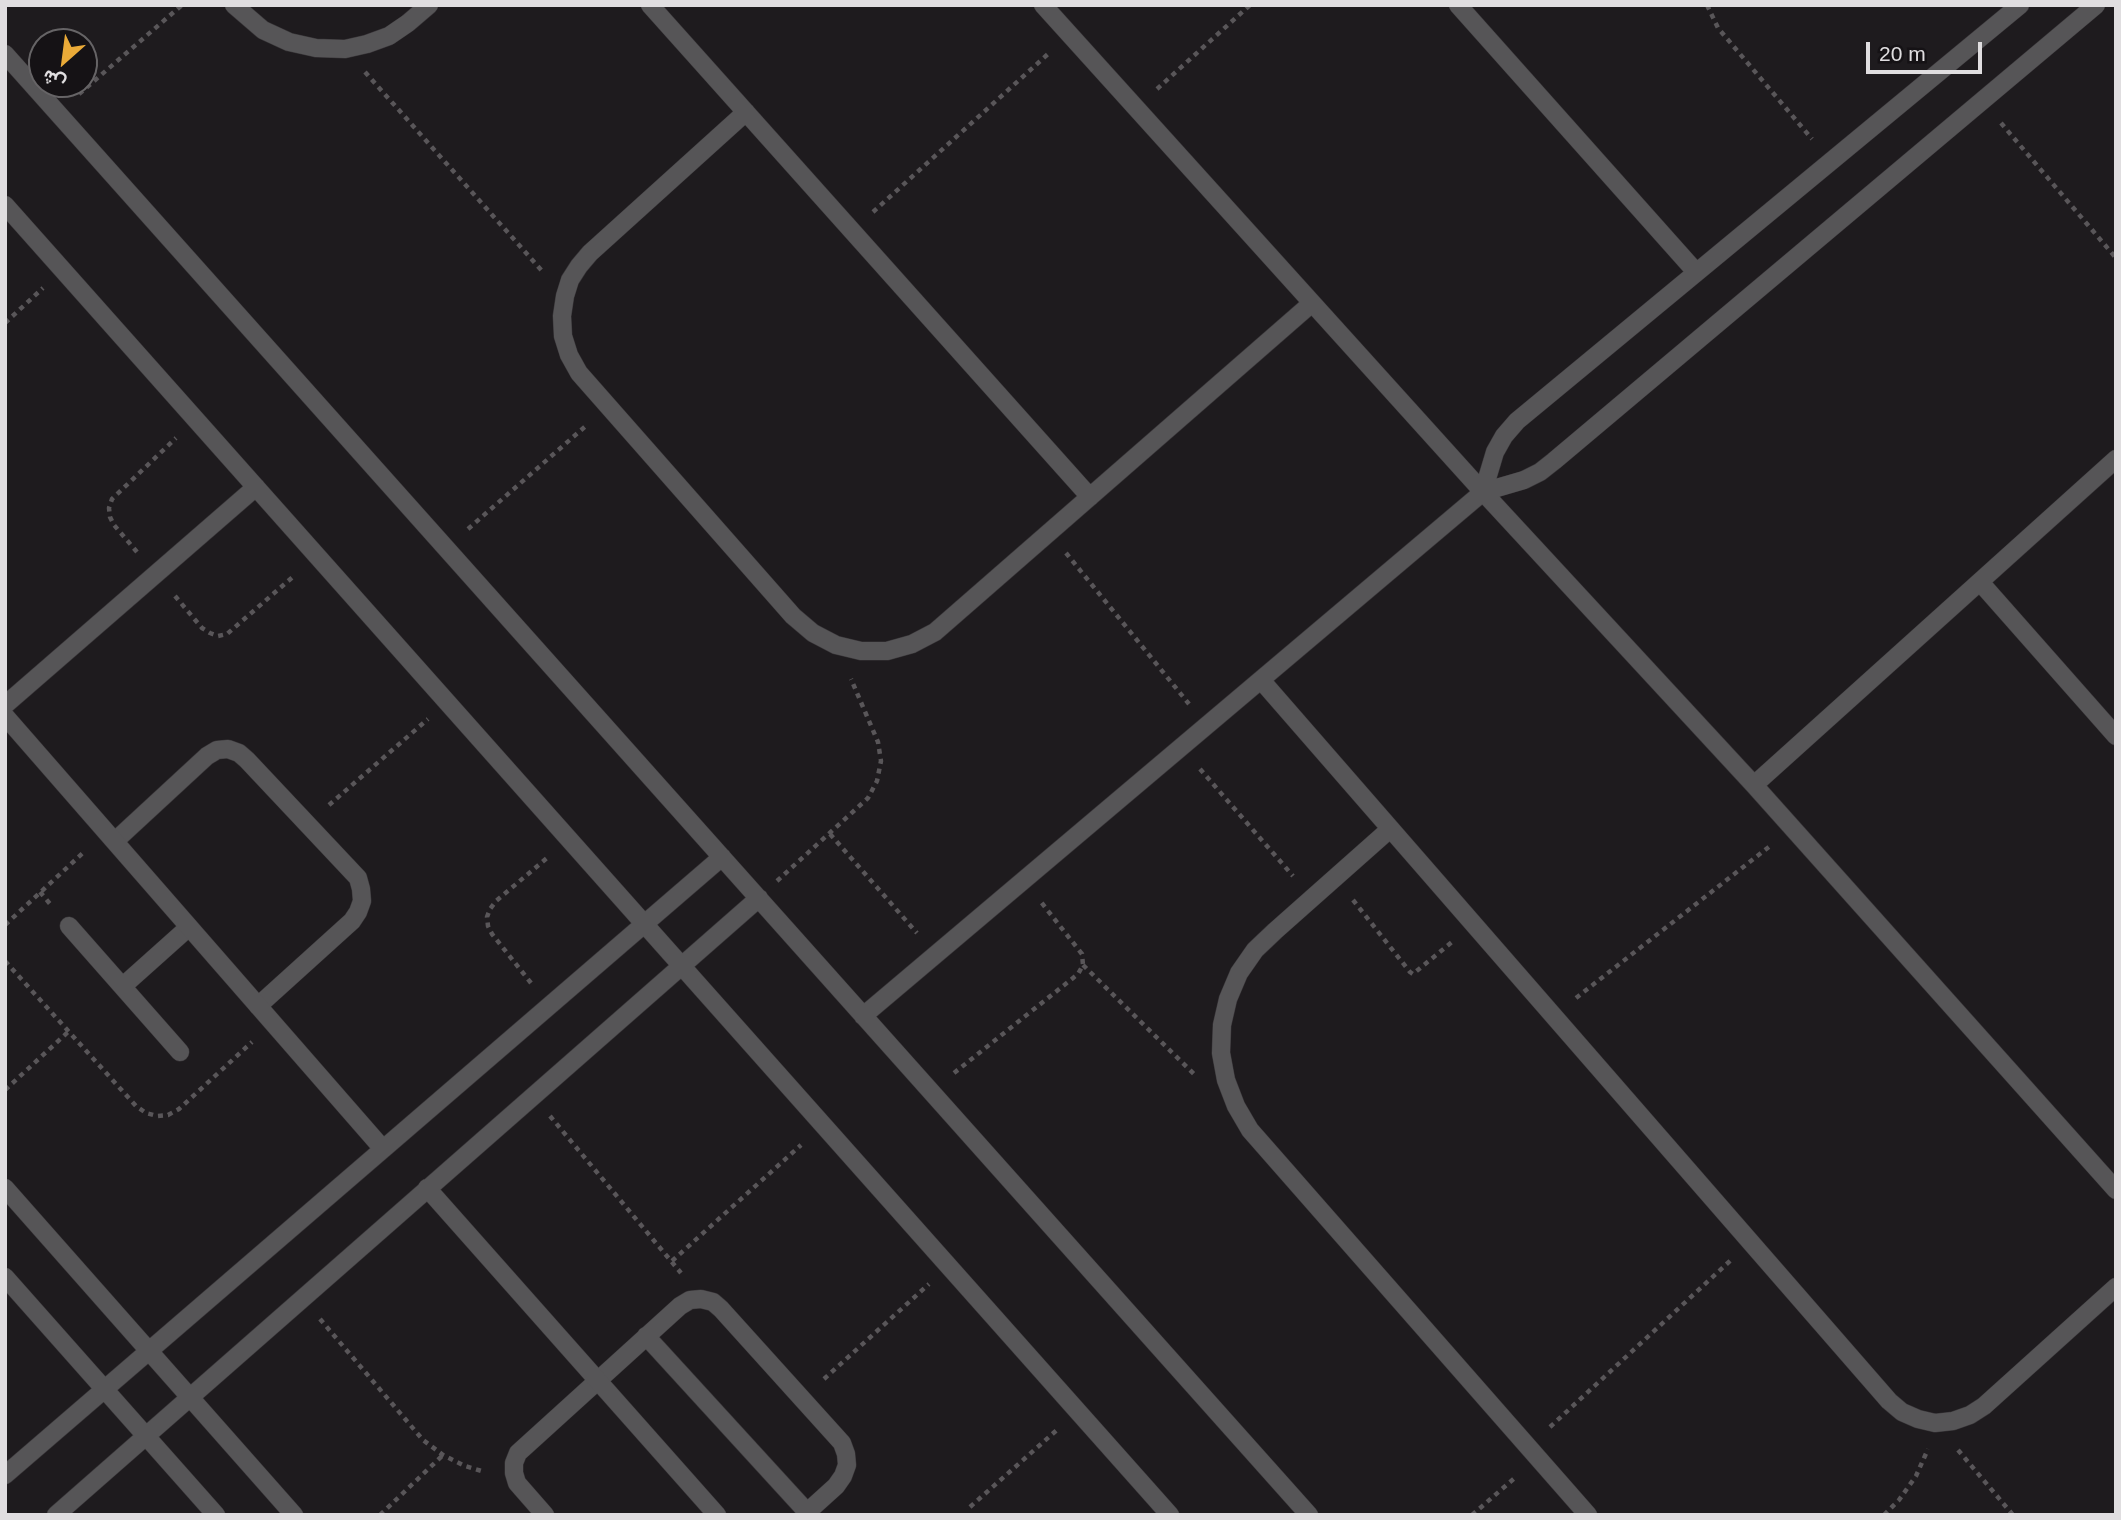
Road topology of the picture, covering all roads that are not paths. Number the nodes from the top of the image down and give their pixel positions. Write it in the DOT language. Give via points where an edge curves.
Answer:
graph roads {
  1 [pos="234,5"];
  2 [pos="429,5"];
  3 [pos="650,5"];
  4 [pos="1043,5"];
  5 [pos="1458,5"];
  6 [pos="2020,5"];
  7 [pos="2096,5"];
  8 [pos="5,54"];
  9 [pos="746,112"];
  10 [pos="5,205"];
  11 [pos="1696,272"];
  12 [pos="1312,303"];
  13 [pos="2116,459"];
  14 [pos="256,487"];
  15 [pos="1483,492"];
  16 [pos="1090,497"];
  17 [pos="1979,582"];
  18 [pos="1261,680"];
  19 [pos="5,705"];
  20 [pos="5,716"];
  21 [pos="2116,736"];
  22 [pos="1754,785"];
  23 [pos="1390,829"];
  24 [pos="110,836"];
  25 [pos="722,857"];
  26 [pos="759,898"];
  27 [pos="644,924"];
  28 [pos="69,926"];
  29 [pos="189,927"];
  30 [pos="682,966"];
  31 [pos="122,986"];
  32 [pos="258,1006"];
  33 [pos="863,1016"];
  34 [pos="180,1052"];
  35 [pos="383,1149"];
  36 [pos="5,1188"];
  37 [pos="427,1188"];
  38 [pos="2116,1190"];
  39 [pos="5,1277"];
  40 [pos="2116,1287"];
  41 [pos="646,1336"];
  42 [pos="149,1350"];
  43 [pos="598,1380"];
  44 [pos="104,1388"];
  45 [pos="190,1397"];
  46 [pos="146,1436"];
  47 [pos="5,1475"];
  48 [pos="805,1513"];
  49 [pos="56,1515"];
  50 [pos="216,1515"];
  51 [pos="294,1515"];
  52 [pos="545,1515"];
  53 [pos="718,1515"];
  54 [pos="1170,1515"];
  55 [pos="1309,1515"];
  56 [pos="1588,1515"];
  1 -- 2 [label="street" via="263,30 289,42 345,49 389,36"];
  3 -- 9 [label="street"];
  4 -- 12 [label="street"];
  5 -- 11 [label="street"];
  6 -- 11 [label="street"];
  7 -- 15 [label="street" via="1554,461 1524,480"];
  8 -- 25 [label="street"];
  9 -- 16 [label="street"];
  9 -- 16 [label="street" via="590,253 570,280 563,336 579,373 793,616 836,645 861,651 887,651 912,644 935,632"];
  10 -- 14 [label="street"];
  11 -- 15 [label="street" via="1517,421 1495,452"];
  12 -- 15 [label="street"];
  12 -- 16 [label="street"];
  13 -- 17 [label="street"];
  14 -- 19 [label="street"];
  14 -- 27 [label="street"];
  15 -- 18 [label="street"];
  15 -- 22 [label="street"];
  17 -- 21 [label="street"];
  17 -- 22 [label="street"];
  18 -- 23 [label="street"];
  18 -- 33 [label="street"];
  20 -- 24 [label="street"];
  22 -- 38 [label="street"];
  23 -- 40 [label="street" via="1902,1412 1935,1423 1969,1415"];
  23 -- 56 [label="street" via="1255,950 1239,973 1222,1025 1226,1080 1250,1130"];
  24 -- 29 [label="street"];
  24 -- 32 [label="street" via="207,756 228,749 247,760 358,878 362,901 352,921"];
  25 -- 26 [label="street"];
  25 -- 27 [label="street"];
  26 -- 30 [label="street"];
  26 -- 33 [label="street"];
  27 -- 30 [label="street"];
  27 -- 35 [label="street"];
  28 -- 31 [label="street"];
  29 -- 31 [label="street"];
  29 -- 32 [label="street"];
  30 -- 37 [label="street"];
  30 -- 54 [label="street"];
  31 -- 34 [label="street"];
  32 -- 35 [label="street"];
  33 -- 55 [label="street"];
  35 -- 42 [label="street"];
  36 -- 42 [label="street"];
  37 -- 43 [label="street"];
  37 -- 45 [label="street"];
  39 -- 44 [label="street"];
  41 -- 43 [label="street"];
  41 -- 48 [label="street"];
  41 -- 48 [label="street" via="690,1300 713,1302 842,1443 846,1454 843,1476"];
  42 -- 44 [label="street"];
  42 -- 45 [label="street"];
  43 -- 52 [label="street" via="525,1445 514,1463 517,1483"];
  43 -- 53 [label="street"];
  44 -- 46 [label="street"];
  44 -- 47 [label="street"];
  45 -- 46 [label="street"];
  45 -- 51 [label="street"];
  46 -- 49 [label="street"];
  46 -- 50 [label="street"];
}
